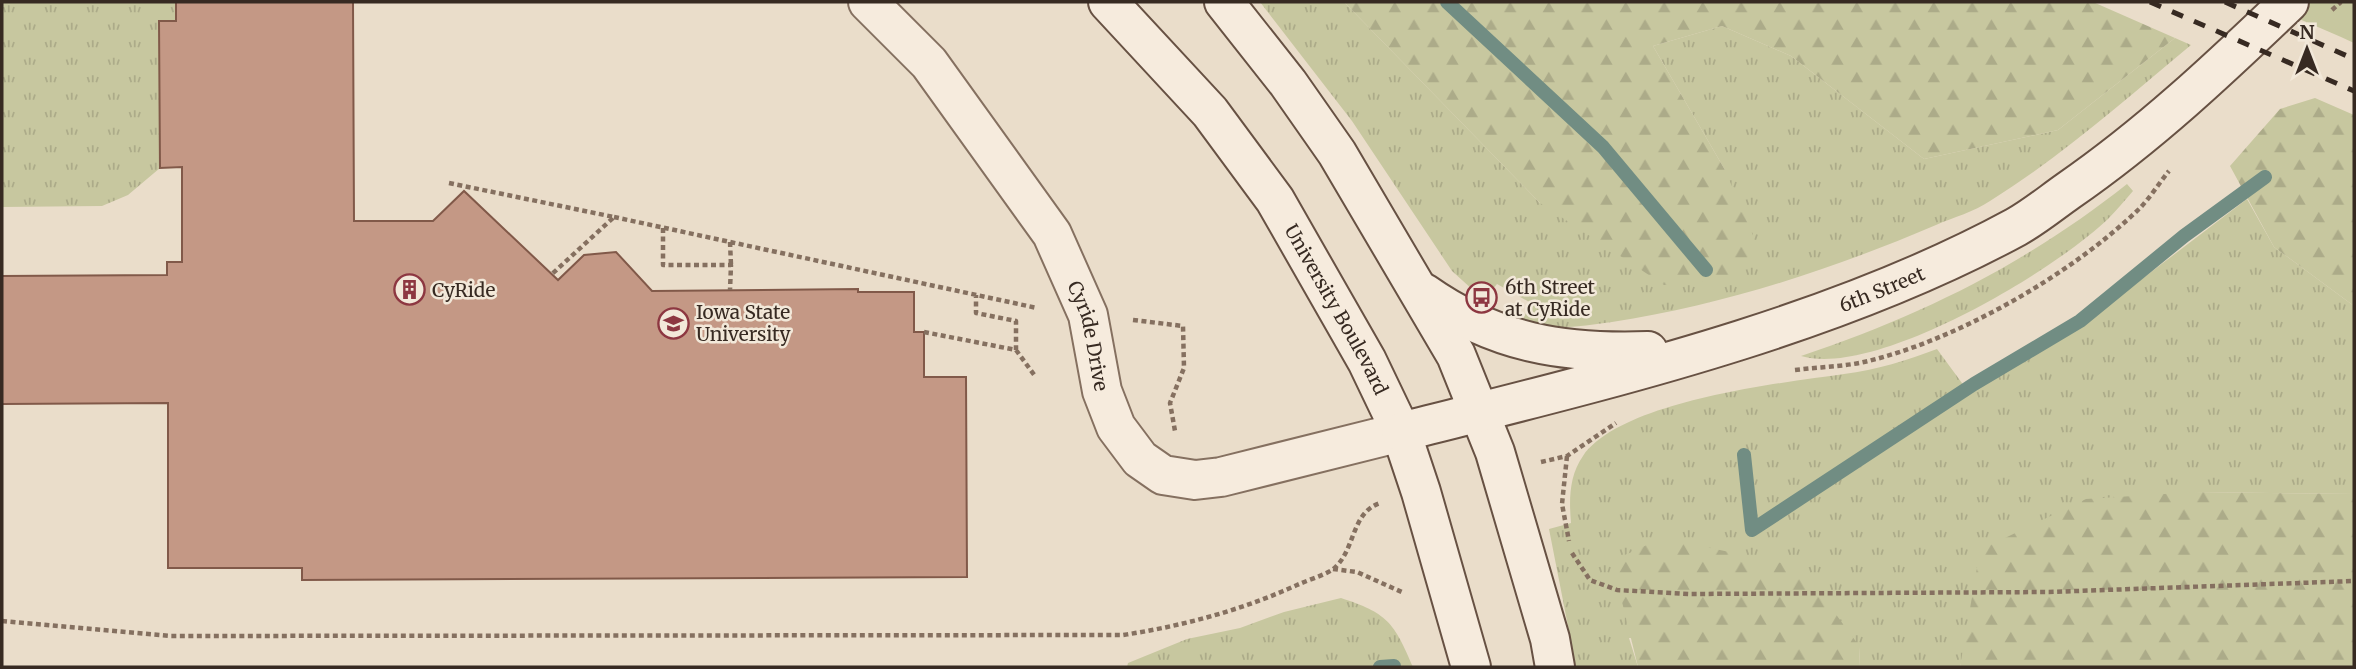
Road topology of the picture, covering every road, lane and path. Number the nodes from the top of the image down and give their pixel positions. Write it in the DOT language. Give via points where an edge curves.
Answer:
graph roads {
  1 [pos="868,2"];
  2 [pos="1108,2"];
  3 [pos="1224,2"];
  4 [pos="2289,2"];
  5 [pos="449,183"];
  6 [pos="614,217"];
  7 [pos="663,228"];
  8 [pos="730,242"];
  9 [pos="731,265"];
  10 [pos="552,274"];
  11 [pos="730,290"];
  12 [pos="1419,290"];
  13 [pos="976,295"];
  14 [pos="1046,310"];
  15 [pos="1183,326"];
  16 [pos="924,332"];
  17 [pos="1702,350"];
  18 [pos="1016,351"];
  19 [pos="1035,376"];
  20 [pos="1480,412"];
  21 [pos="1401,432"];
  22 [pos="1181,440"];
  23 [pos="1567,456"];
  24 [pos="1392,499"];
  25 [pos="1333,569"];
  26 [pos="2354,581"];
  27 [pos="1410,597"];
  28 [pos="2,621"];
  29 [pos="1471,667"];
  30 [pos="1555,667"];
  1 -- 21 [label="main road, Cyride Drive" via="929,63 1052,234 1088,315 1102,391 1116,427 1140,459 1163,475 1195,480"];
  2 -- 21 [label="main road, University Boulevard" via="1210,112 1275,200 1367,361"];
  3 -- 12 [label="main road" via="1337,153"];
  4 -- 17 [label="main road, 6th Street" via="2188,99 2018,226 1909,278 1793,324"];
  5 -- 6 [label="path"];
  6 -- 7 [label="path"];
  6 -- 10 [label="path"];
  7 -- 8 [label="path"];
  7 -- 9 [label="path" via="663,265"];
  8 -- 9 [label="path"];
  8 -- 13 [label="path"];
  9 -- 11 [label="path"];
  12 -- 17 [label="main road" via="1485,330 1532,344 1594,353"];
  12 -- 20 [label="main road" via="1456,355"];
  13 -- 14 [label="path"];
  13 -- 18 [label="path" via="976,313 1016,321"];
  15 -- 22 [label="path" via="1184,368 1170,403 1175,434"];
  16 -- 18 [label="path"];
  17 -- 20 [label="main road, 6th Street"];
  18 -- 19 [label="path"];
  20 -- 21 [label="main road, 6th Street"];
  20 -- 30 [label="main road" via="1518,527"];
  21 -- 29 [label="main road, University Boulevard"];
  23 -- 26 [label="path" via="1562,504 1573,556 1590,580 1617,590 1689,594 2049,592"];
  24 -- 25 [label="path" via="1369,507"];
  25 -- 27 [label="path" via="1382,580"];
  25 -- 28 [label="path" via="1272,597 1219,614 1123,635 170,636"];
}
